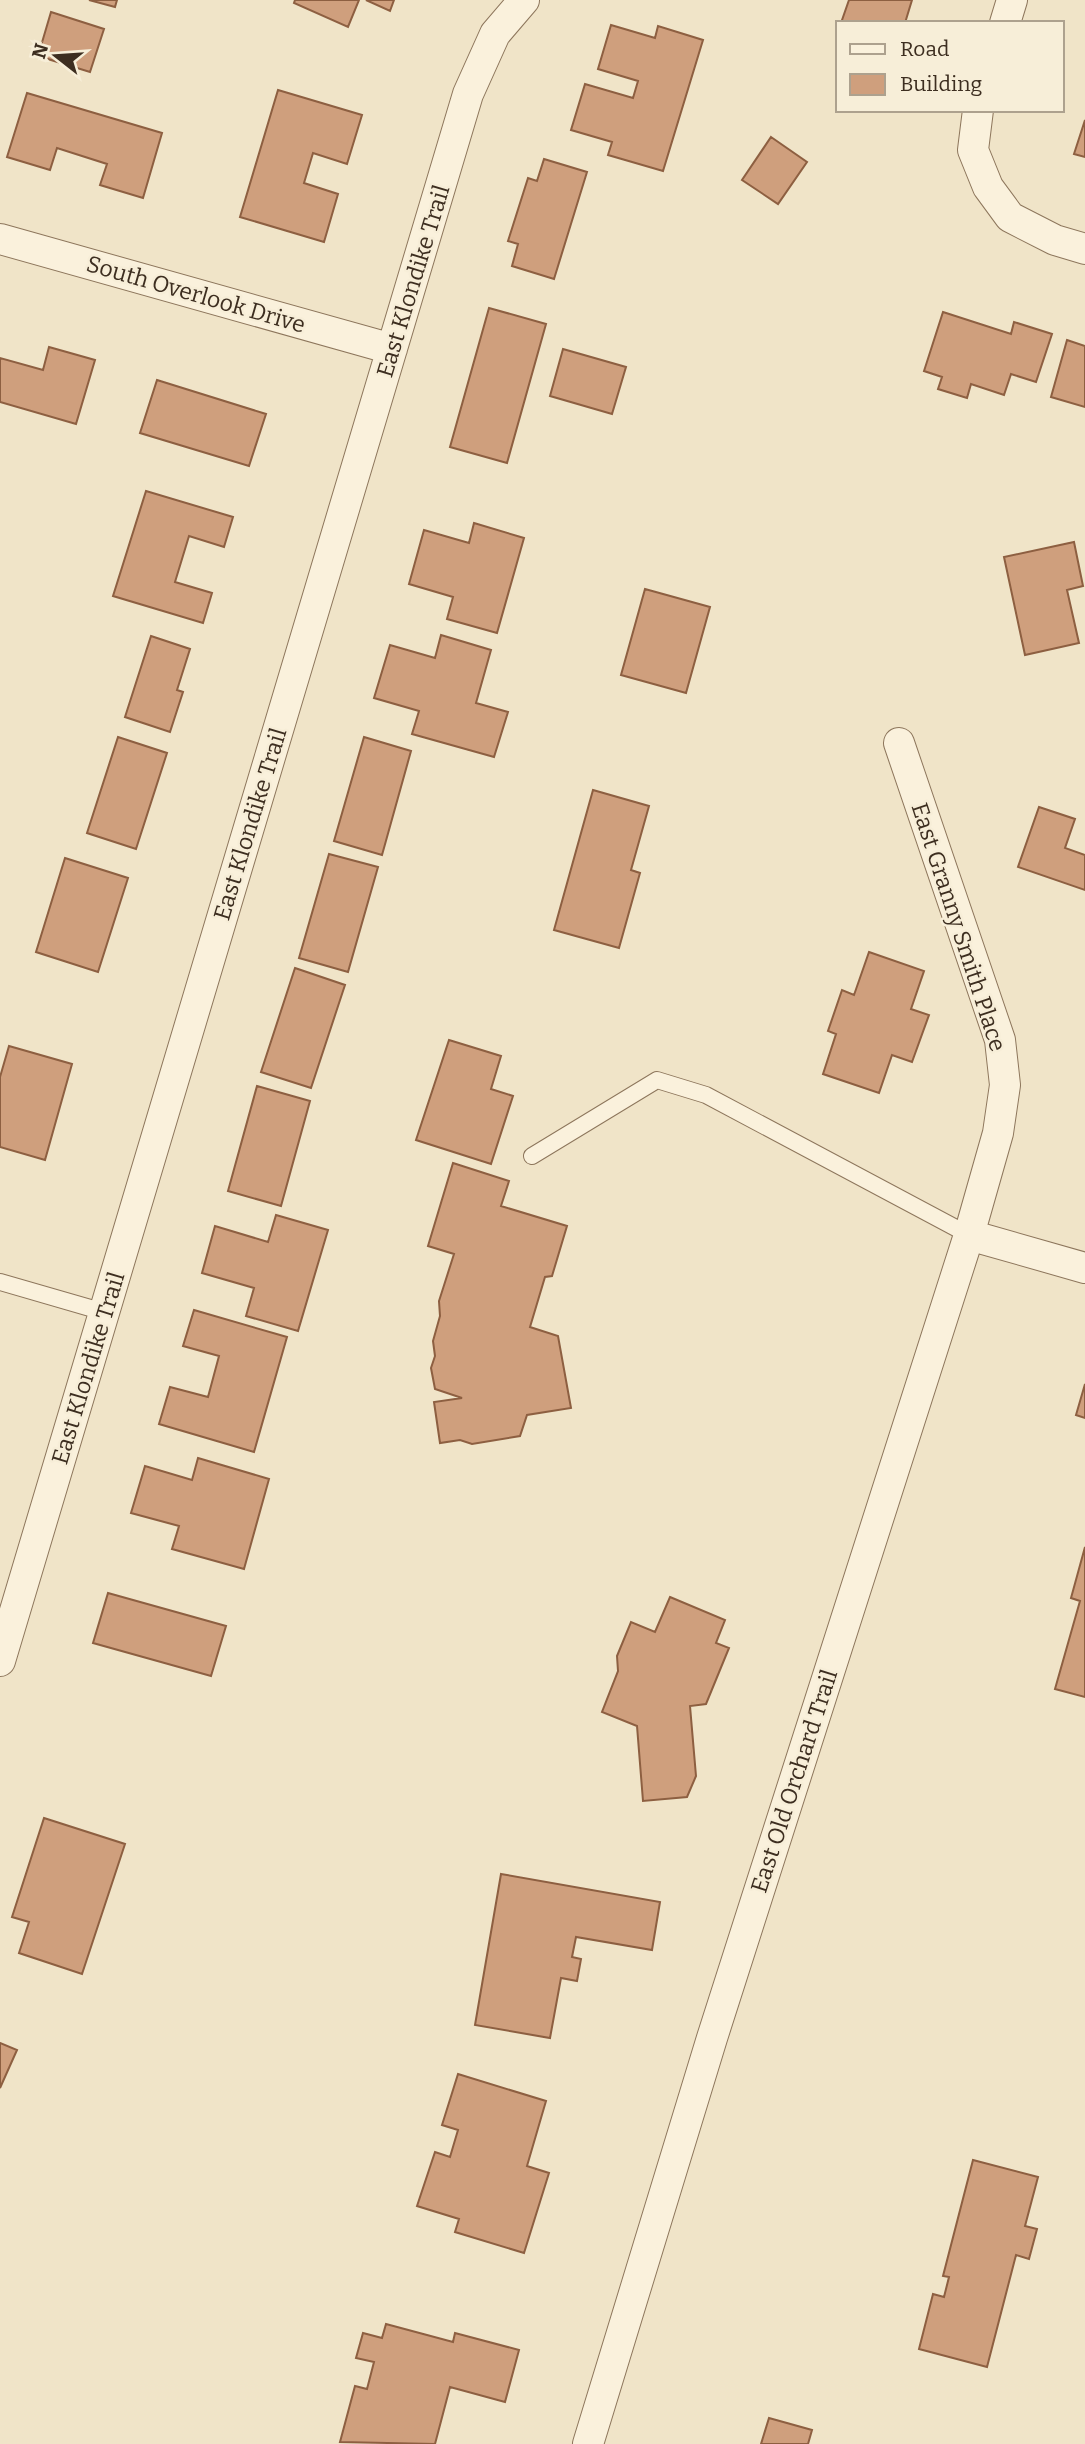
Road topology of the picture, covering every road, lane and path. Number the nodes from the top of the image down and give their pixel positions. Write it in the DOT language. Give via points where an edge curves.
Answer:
graph roads {
  1 [pos="524,0"];
  2 [pos="1012,0"];
  3 [pos="1006,21"];
  4 [pos="978,112"];
  5 [pos="0,239"];
  6 [pos="1085,249"];
  7 [pos="392,349"];
  8 [pos="899,743"];
  9 [pos="532,1156"];
  10 [pos="969,1235"];
  11 [pos="1085,1268"];
  12 [pos="0,1282"];
  13 [pos="104,1312"];
  14 [pos="0,1661"];
  15 [pos="588,2444"];
  1 -- 7 [label="street, East Klondike Trail" via="495,34 468,94"];
  2 -- 3 [label="street"];
  4 -- 6 [label="street" via="972,150 988,187 1010,217"];
  5 -- 7 [label="street, South Overlook Drive"];
  7 -- 13 [label="street, East Klondike Trail"];
  8 -- 10 [label="street, East Granny Smith Place" via="1000,1040 1005,1085 999,1133"];
  9 -- 10 [label="lane" via="657,1080 706,1095"];
  10 -- 11 [label="street"];
  10 -- 15 [label="street, East Old Orchard Trail" via="697,2083"];
  12 -- 13 [label="lane"];
  13 -- 14 [label="street, East Klondike Trail"];
}
